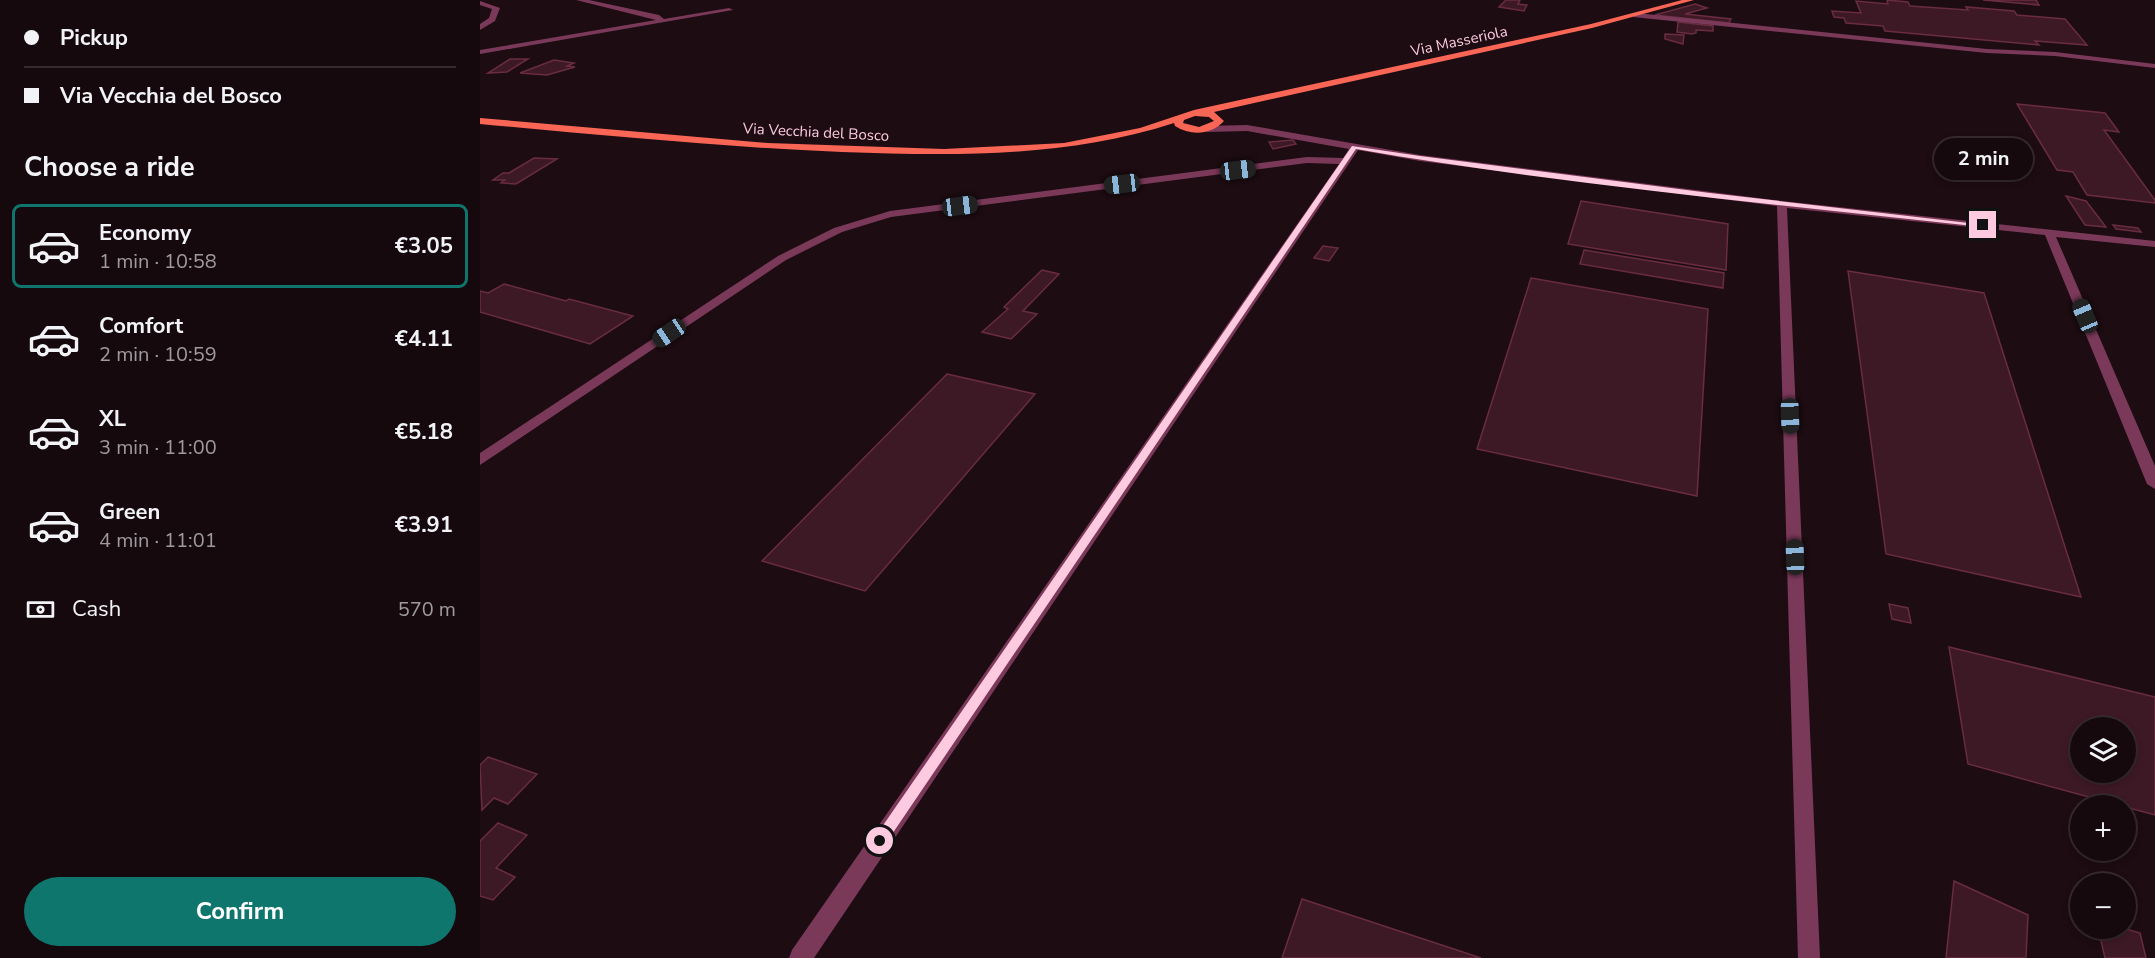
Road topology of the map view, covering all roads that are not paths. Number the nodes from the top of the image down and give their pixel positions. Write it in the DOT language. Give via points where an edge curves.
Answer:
graph roads {
  1 [pos="580,0"];
  2 [pos="1690,0"];
  3 [pos="480,3"];
  4 [pos="729,10"];
  5 [pos="1636,15"];
  6 [pos="664,21"];
  7 [pos="480,27"];
  8 [pos="480,52"];
  9 [pos="2155,66"];
  10 [pos="1234,106"];
  11 [pos="1200,112"];
  12 [pos="1179,118"];
  13 [pos="1219,119"];
  14 [pos="480,121"];
  15 [pos="1247,128"];
  16 [pos="1150,129"];
  17 [pos="1186,129"];
  18 [pos="1207,129"];
  19 [pos="1355,147"];
  20 [pos="1344,161"];
  21 [pos="1782,204"];
  22 [pos="2049,232"];
  23 [pos="2155,244"];
  24 [pos="480,460"];
  25 [pos="2155,484"];
  26 [pos="800,958"];
  27 [pos="1809,958"];
  1 -- 6 [label="street"];
  2 -- 5 [label="main road, Via Masseriola"];
  3 -- 7 [label="street" via="496,8 492,19"];
  4 -- 6 [label="street"];
  5 -- 9 [label="street"];
  5 -- 10 [label="main road, Via Masseriola"];
  6 -- 8 [label="street"];
  10 -- 11 [label="main road, Via Masseriola"];
  10 -- 13 [label="main road"];
  11 -- 12 [label="main road, Via Masseriola"];
  11 -- 13 [label="main road"];
  12 -- 16 [label="main road, Via Masseriola"];
  12 -- 17 [label="main road" via="1178,124"];
  13 -- 15 [label="street"];
  13 -- 18 [label="main road"];
  14 -- 16 [label="main road, Via Vecchia del Bosco" via="803,148 941,153 1003,151"];
  15 -- 18 [label="street"];
  15 -- 19 [label="street"];
  16 -- 17 [label="main road"];
  17 -- 18 [label="main road"];
  19 -- 20 [label="street"];
  19 -- 21 [label="street"];
  20 -- 24 [label="street" via="1307,160 890,214 847,226 782,258"];
  20 -- 26 [label="street"];
  21 -- 22 [label="street"];
  21 -- 27 [label="street"];
  22 -- 23 [label="street"];
  22 -- 25 [label="street"];
}
